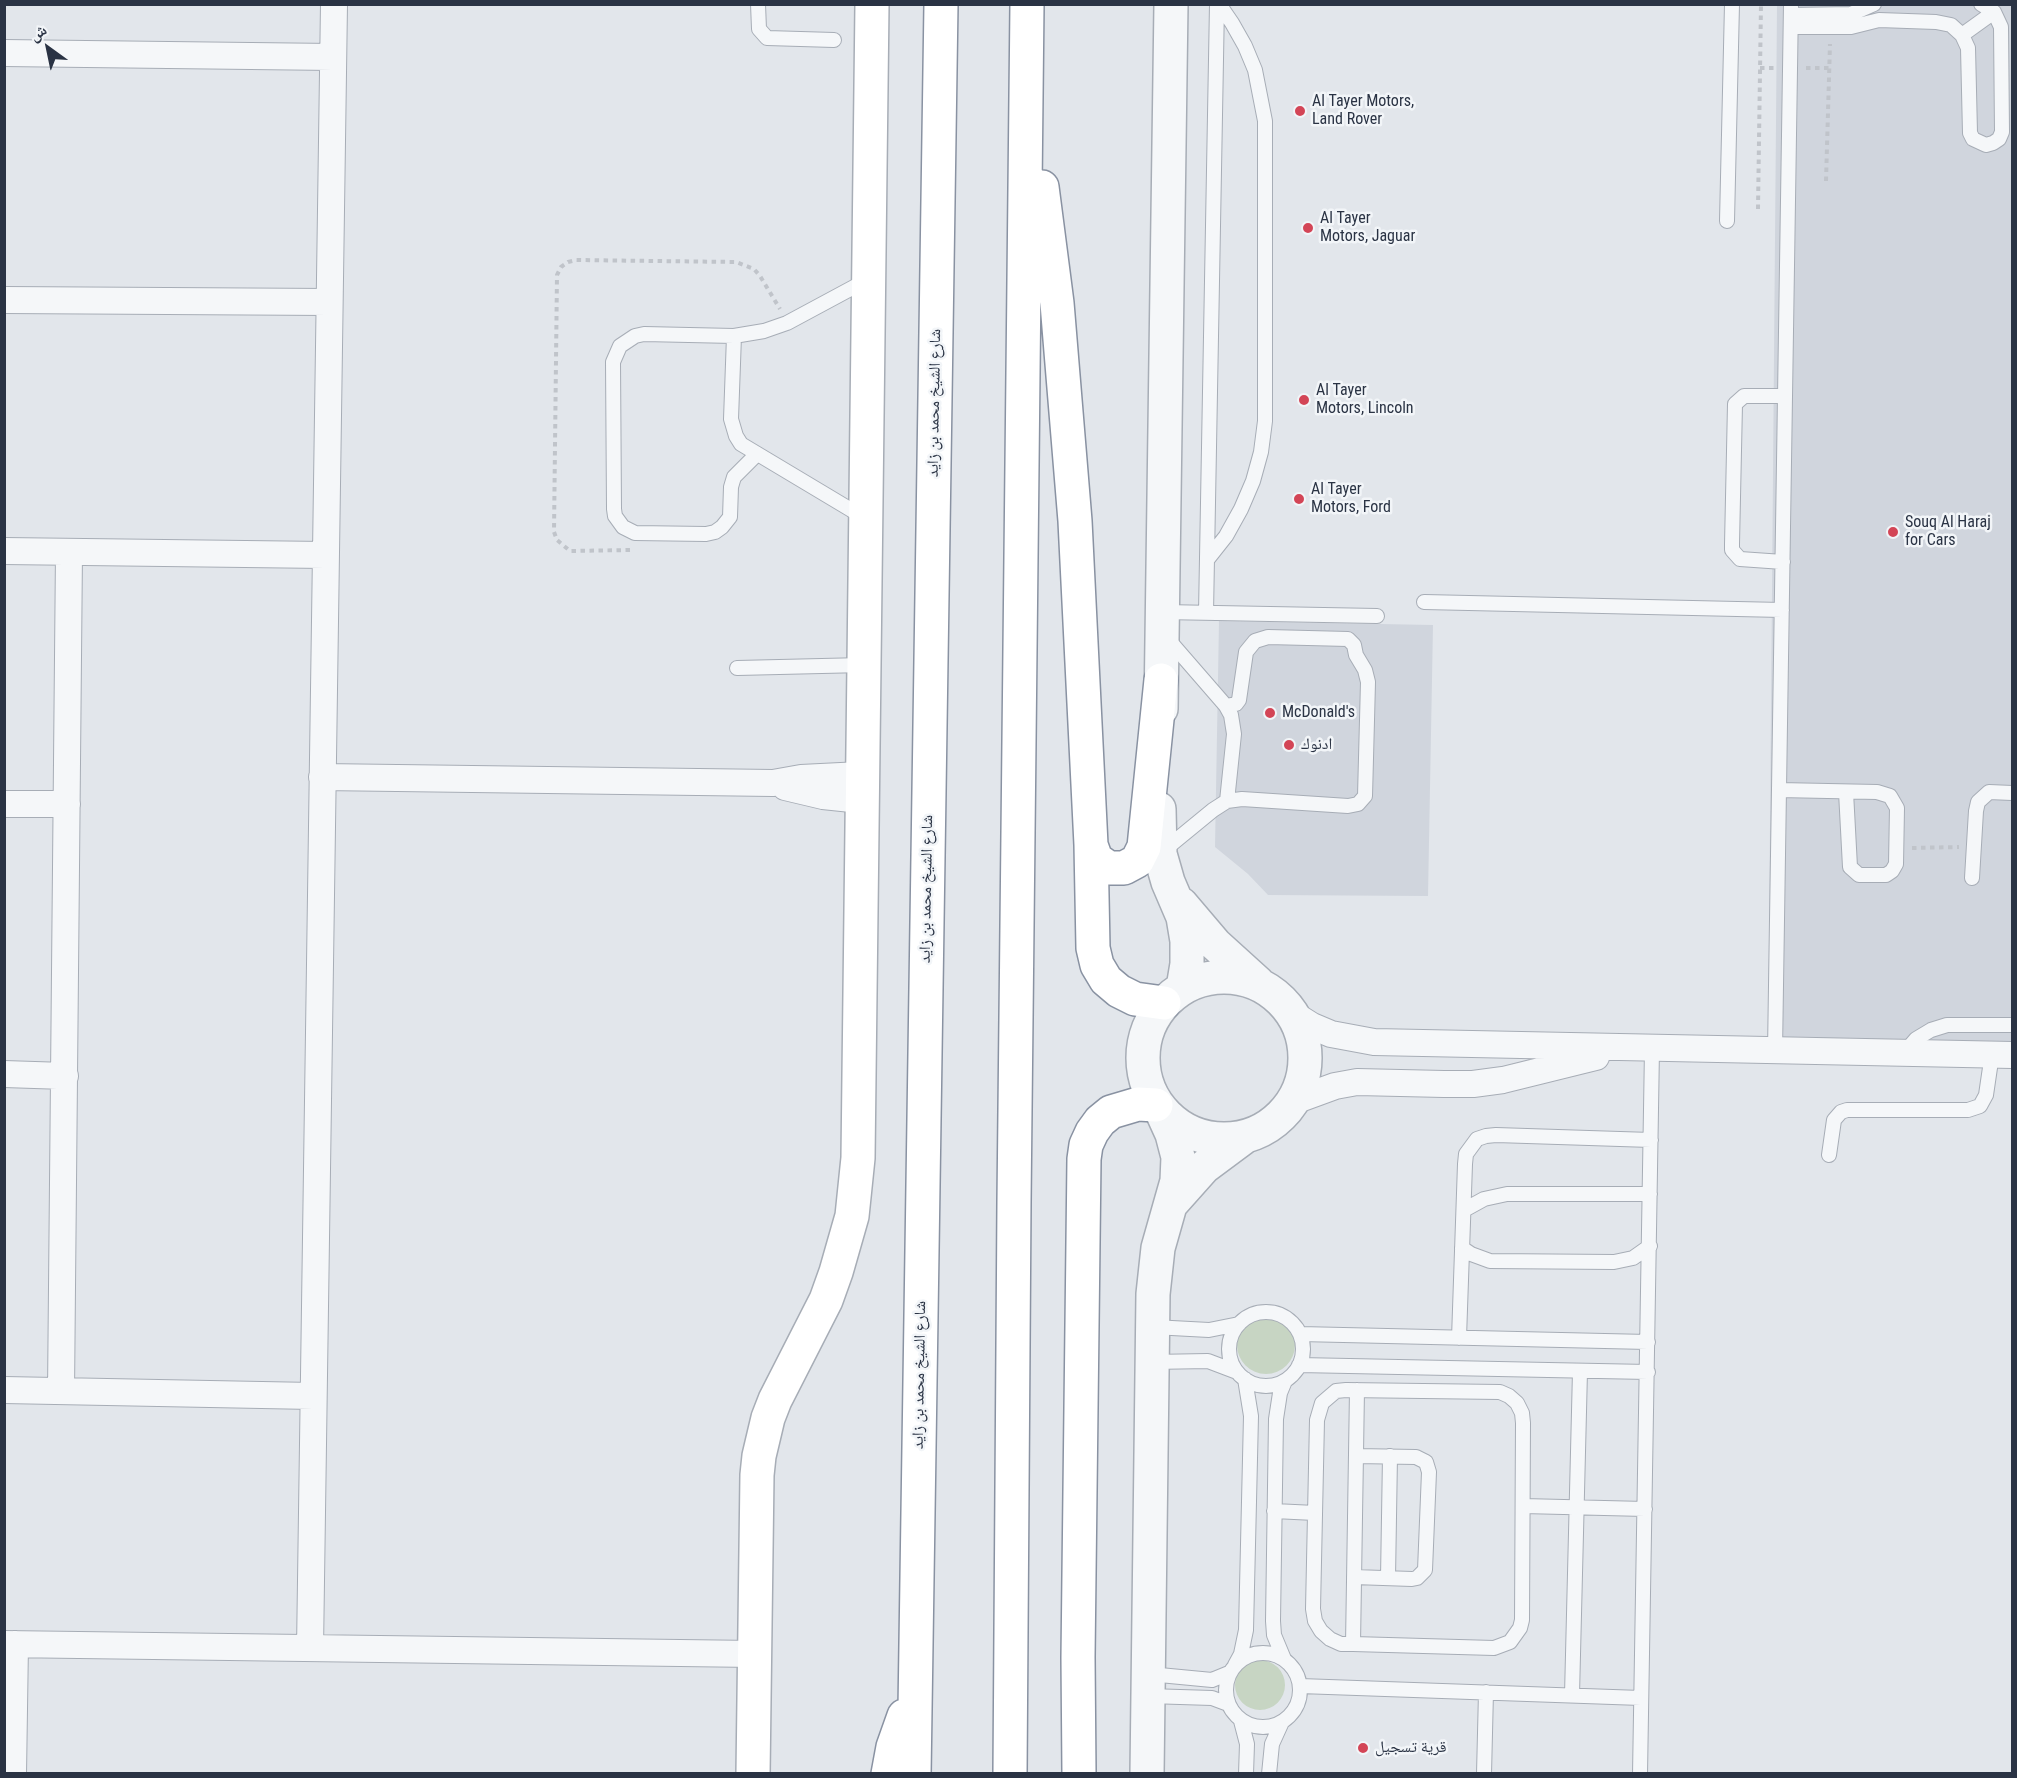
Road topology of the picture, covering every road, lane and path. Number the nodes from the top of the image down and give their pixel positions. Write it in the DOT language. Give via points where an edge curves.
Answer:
graph roads {
  1 [pos="334,4"];
  2 [pos="758,4"];
  3 [pos="872,4"];
  4 [pos="941,4"];
  5 [pos="1027,4"];
  6 [pos="1171,4"];
  7 [pos="1218,4"];
  8 [pos="1732,4"];
  9 [pos="1761,4"];
  10 [pos="1874,4"];
  11 [pos="1981,4"];
  12 [pos="1994,12"];
  13 [pos="1791,15"];
  14 [pos="1830,27"];
  15 [pos="1962,34"];
  16 [pos="834,40"];
  17 [pos="4,53"];
  18 [pos="333,57"];
  19 [pos="1027,62"];
  20 [pos="2007,81"];
  21 [pos="1826,181"];
  22 [pos="1758,209"];
  23 [pos="1728,221"];
  24 [pos="868,279"];
  25 [pos="4,300"];
  26 [pos="329,302"];
  27 [pos="734,336"];
  28 [pos="1785,396"];
  29 [pos="756,454"];
  30 [pos="866,519"];
  31 [pos="4,551"];
  32 [pos="69,552"];
  33 [pos="325,555"];
  34 [pos="1207,560"];
  35 [pos="1783,562"];
  36 [pos="1424,602"];
  37 [pos="1782,610"];
  38 [pos="1206,613"];
  39 [pos="1377,616"];
  40 [pos="1162,622"];
  41 [pos="864,665"];
  42 [pos="737,668"];
  43 [pos="1161,680"];
  44 [pos="1226,706"];
  45 [pos="322,777"];
  46 [pos="861,788"];
  47 [pos="1779,790"];
  48 [pos="1846,792"];
  49 [pos="2013,793"];
  50 [pos="1227,801"];
  51 [pos="4,804"];
  52 [pos="67,804"];
  53 [pos="1091,845"];
  54 [pos="1974,847"];
  55 [pos="1896,848"];
  56 [pos="1160,854"];
  57 [pos="1972,878"];
  58 [pos="1175,896"];
  59 [pos="1262,986"];
  60 [pos="1173,995"];
  61 [pos="1293,1014"];
  62 [pos="2013,1024"];
  63 [pos="1652,1049"];
  64 [pos="1775,1051"];
  65 [pos="1904,1053"];
  66 [pos="2002,1055"];
  67 [pos="4,1074"];
  68 [pos="65,1076"];
  69 [pos="1294,1101"];
  70 [pos="1159,1108"];
  71 [pos="1243,1138"];
  72 [pos="1651,1140"];
  73 [pos="1829,1155"];
  74 [pos="1650,1194"];
  75 [pos="1171,1204"];
  76 [pos="1464,1210"];
  77 [pos="1650,1246"];
  78 [pos="1462,1248"];
  79 [pos="1239,1324"];
  80 [pos="1153,1327"];
  81 [pos="1300,1334"];
  82 [pos="1459,1338"];
  83 [pos="1648,1342"];
  84 [pos="1152,1362"];
  85 [pos="1299,1365"];
  86 [pos="1580,1371"];
  87 [pos="1648,1372"];
  88 [pos="1241,1376"];
  89 [pos="1285,1381"];
  90 [pos="4,1390"];
  91 [pos="1357,1390"];
  92 [pos="61,1391"];
  93 [pos="313,1396"];
  94 [pos="1356,1456"];
  95 [pos="1390,1456"];
  96 [pos="1523,1506"];
  97 [pos="1577,1508"];
  98 [pos="1645,1509"];
  99 [pos="1275,1511"];
  100 [pos="1315,1513"];
  101 [pos="1354,1577"];
  102 [pos="1388,1578"];
  103 [pos="10,1644"];
  104 [pos="1353,1644"];
  105 [pos="310,1648"];
  106 [pos="754,1654"];
  107 [pos="1284,1659"];
  108 [pos="1232,1669"];
  109 [pos="1148,1685"];
  110 [pos="915,1686"];
  111 [pos="1300,1686"];
  112 [pos="1486,1692"];
  113 [pos="1572,1695"];
  114 [pos="1641,1698"];
  115 [pos="1228,1704"];
  116 [pos="1241,1720"];
  117 [pos="1282,1722"];
  118 [pos="13,1773"];
  119 [pos="753,1773"];
  120 [pos="888,1773"];
  121 [pos="914,1773"];
  122 [pos="1010,1773"];
  123 [pos="1079,1773"];
  124 [pos="1147,1773"];
  125 [pos="1246,1773"];
  126 [pos="1269,1773"];
  127 [pos="1485,1773"];
  128 [pos="1640,1773"];
  1 -- 18 [label="street"];
  2 -- 16 [label="lane" via="759,29 767,38"];
  3 -- 24 [label="main road"];
  4 -- 110 [label="main road, شارع الشيخ محمد بن زايد"];
  5 -- 19 [label="main road"];
  6 -- 40 [label="street"];
  7 -- 34 [label="lane"];
  7 -- 34 [label="lane" via="1245,46 1255,70 1265,121 1265,422 1253,481 1226,536"];
  8 -- 23 [label="lane"];
  9 -- 22 [label="path"];
  10 -- 13 [label="lane" via="1851,14"];
  11 -- 12 [label="lane"];
  12 -- 15 [label="lane"];
  12 -- 20 [label="lane" via="2001,27"];
  13 -- 14 [label="lane"];
  13 -- 28 [label="lane"];
  14 -- 15 [label="lane" via="1874,21 1944,23"];
  14 -- 21 [label="path"];
  15 -- 20 [label="lane" via="1969,55 1973,140 1986,145 1999,139"];
  17 -- 18 [label="street"];
  18 -- 26 [label="street"];
  19 -- 53 [label="main road" via="1057,303 1075,521"];
  19 -- 122 [label="main road"];
  24 -- 27 [label="lane" via="788,323"];
  24 -- 30 [label="main road"];
  25 -- 26 [label="street"];
  26 -- 33 [label="street"];
  27 -- 29 [label="lane" via="732,428 741,444"];
  27 -- 29 [label="lane" via="644,334 620,346 613,362 615,516 623,527 635,533 715,532 730,517 734,477"];
  28 -- 35 [label="lane"];
  28 -- 35 [label="lane" via="1744,396 1735,404 1732,544 1740,558"];
  29 -- 30 [label="lane"];
  30 -- 41 [label="main road"];
  31 -- 32 [label="street"];
  32 -- 33 [label="street"];
  32 -- 52 [label="street"];
  33 -- 45 [label="street"];
  34 -- 38 [label="lane"];
  35 -- 37 [label="lane"];
  36 -- 37 [label="lane"];
  37 -- 47 [label="lane"];
  38 -- 39 [label="lane"];
  38 -- 40 [label="lane"];
  40 -- 43 [label="street"];
  40 -- 44 [label="lane"];
  41 -- 42 [label="lane"];
  41 -- 46 [label="main road"];
  43 -- 53 [label="main road" via="1144,847 1137,861 1124,868 1109,868 1096,859"];
  43 -- 56 [label="street"];
  44 -- 50 [label="lane" via="1234,734"];
  44 -- 50 [label="lane" via="1239,700 1246,652 1261,638 1348,639 1367,676 1362,801 1348,806"];
  45 -- 46 [label="street" via="773,783 801,778"];
  45 -- 93 [label="street"];
  46 -- 106 [label="main road" via="856,1187 847,1235 826,1300 775,1400 762,1437 757,1474"];
  47 -- 48 [label="lane"];
  47 -- 64 [label="lane"];
  48 -- 55 [label="lane" via="1882,793 1893,800 1897,808"];
  48 -- 55 [label="lane" via="1848,863 1852,871 1864,876 1886,875 1895,867"];
  49 -- 54 [label="lane" via="1989,792 1981,797 1976,811"];
  50 -- 56 [label="lane"];
  51 -- 52 [label="street"];
  52 -- 68 [label="street"];
  53 -- 60 [label="main road" via="1093,948 1097,965 1119,992 1135,999"];
  54 -- 55 [label="path"];
  54 -- 57 [label="lane"];
  56 -- 58 [label="street"];
  58 -- 59 [label="street" via="1215,944"];
  58 -- 60 [label="street" via="1183,917 1187,964"];
  59 -- 60 [label="street" via="1222,977 1202,980"];
  59 -- 61 [label="street"];
  60 -- 70 [label="street" via="1151,1021 1144,1042 1142,1064 1146,1085"];
  61 -- 63 [label="street" via="1331,1034 1374,1042"];
  61 -- 69 [label="street" via="1303,1035 1306,1057 1303,1080"];
  62 -- 65 [label="lane" via="1947,1025 1916,1039"];
  63 -- 64 [label="street"];
  63 -- 69 [label="street" via="1611,1053 1503,1080 1454,1084 1357,1082"];
  63 -- 72 [label="lane"];
  64 -- 65 [label="street"];
  65 -- 66 [label="street"];
  66 -- 73 [label="lane" via="1980,1106 1968,1110 1846,1110 1834,1120"];
  67 -- 68 [label="street"];
  68 -- 92 [label="street"];
  69 -- 71 [label="street" via="1272,1124"];
  70 -- 71 [label="street" via="1179,1127 1199,1137"];
  70 -- 75 [label="street" via="1178,1157"];
  70 -- 123 [label="main road" via="1138,1104 1111,1112 1092,1132 1084,1159"];
  71 -- 75 [label="street" via="1204,1167"];
  72 -- 74 [label="lane"];
  72 -- 76 [label="lane" via="1486,1136 1477,1139 1467,1154"];
  74 -- 76 [label="lane" via="1507,1194 1484,1198"];
  74 -- 77 [label="lane"];
  75 -- 80 [label="street" via="1156,1260"];
  76 -- 78 [label="lane"];
  77 -- 78 [label="lane" via="1633,1258 1614,1262 1490,1261"];
  77 -- 83 [label="lane"];
  78 -- 82 [label="lane"];
  79 -- 80 [label="lane" via="1209,1330"];
  79 -- 81 [label="lane" via="1256,1313 1267,1312 1287,1318"];
  79 -- 88 [label="lane" via="1232,1332 1229,1353"];
  80 -- 84 [label="street"];
  81 -- 82 [label="lane"];
  81 -- 85 [label="lane"];
  82 -- 83 [label="lane"];
  83 -- 87 [label="lane"];
  84 -- 88 [label="lane" via="1208,1361"];
  84 -- 109 [label="street"];
  85 -- 86 [label="lane"];
  85 -- 89 [label="lane"];
  86 -- 87 [label="lane"];
  86 -- 97 [label="lane"];
  87 -- 98 [label="lane"];
  88 -- 89 [label="lane" via="1264,1386"];
  88 -- 108 [label="lane" via="1251,1416 1246,1630 1241,1654"];
  89 -- 99 [label="lane" via="1276,1419"];
  90 -- 92 [label="street"];
  91 -- 94 [label="lane"];
  91 -- 96 [label="lane" via="1500,1392 1509,1396 1517,1403 1523,1423"];
  91 -- 100 [label="lane" via="1336,1391 1318,1411"];
  92 -- 93 [label="street"];
  93 -- 105 [label="street"];
  94 -- 95 [label="lane"];
  94 -- 101 [label="lane"];
  95 -- 102 [label="lane"];
  95 -- 102 [label="lane" via="1421,1458 1429,1472 1425,1570 1418,1578"];
  96 -- 97 [label="lane"];
  96 -- 104 [label="lane" via="1522,1620 1510,1642 1494,1648"];
  97 -- 98 [label="lane"];
  97 -- 113 [label="lane"];
  98 -- 114 [label="lane"];
  99 -- 100 [label="lane"];
  99 -- 107 [label="lane" via="1274,1635"];
  100 -- 104 [label="lane" via="1315,1621 1330,1639"];
  101 -- 102 [label="lane"];
  101 -- 104 [label="lane"];
  103 -- 105 [label="street"];
  103 -- 118 [label="street"];
  105 -- 106 [label="street"];
  106 -- 119 [label="main road"];
  107 -- 108 [label="lane" via="1253,1654"];
  107 -- 111 [label="lane"];
  108 -- 109 [label="lane" via="1212,1680"];
  108 -- 115 [label="lane" via="1226,1684"];
  109 -- 115 [label="lane"];
  109 -- 124 [label="street"];
  110 -- 120 [label="main road"];
  110 -- 121 [label="main road, شارع الشيخ محمد بن زايد"];
  111 -- 112 [label="lane"];
  111 -- 117 [label="lane" via="1296,1706"];
  112 -- 113 [label="lane"];
  112 -- 127 [label="lane"];
  113 -- 114 [label="lane"];
  114 -- 128 [label="lane"];
  115 -- 116 [label="lane"];
  116 -- 117 [label="lane" via="1262,1727"];
  116 -- 125 [label="lane" via="1247,1743"];
  117 -- 126 [label="lane" via="1272,1744"];
}
